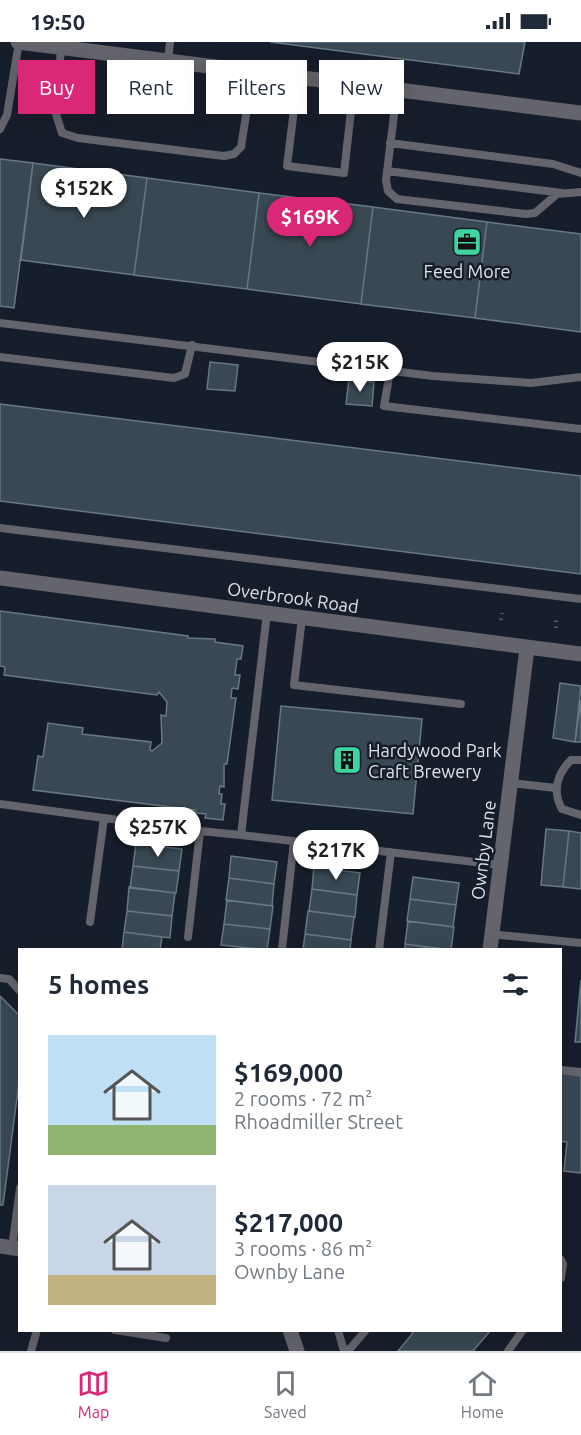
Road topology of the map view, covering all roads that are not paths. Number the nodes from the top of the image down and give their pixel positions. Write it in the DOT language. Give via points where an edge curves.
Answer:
graph roads {
  1 [pos="19,42"];
  2 [pos="170,42"];
  3 [pos="61,48"];
  4 [pos="160,60"];
  5 [pos="168,60"];
  6 [pos="404,91"];
  7 [pos="581,113"];
  8 [pos="247,114"];
  9 [pos="293,114"];
  10 [pos="351,114"];
  11 [pos="394,114"];
  12 [pos="0,129"];
  13 [pos="390,142"];
  14 [pos="387,171"];
  15 [pos="581,173"];
  16 [pos="581,192"];
  17 [pos="563,193"];
  18 [pos="0,323"];
  19 [pos="192,345"];
  20 [pos="0,357"];
  21 [pos="390,372"];
  22 [pos="581,377"];
  23 [pos="581,429"];
  24 [pos="0,528"];
  25 [pos="0,578"];
  26 [pos="581,599"];
  27 [pos="267,613"];
  28 [pos="302,618"];
  29 [pos="527,648"];
  30 [pos="581,654"];
  31 [pos="461,704"];
  32 [pos="581,760"];
  33 [pos="511,783"];
  34 [pos="556,788"];
  35 [pos="0,804"];
  36 [pos="581,815"];
  37 [pos="104,818"];
  38 [pos="200,831"];
  39 [pos="241,835"];
  40 [pos="294,841"];
  41 [pos="391,852"];
  42 [pos="501,865"];
  43 [pos="90,922"];
  44 [pos="188,937"];
  45 [pos="490,942"];
  46 [pos="581,943"];
  47 [pos="550,945"];
  48 [pos="282,948"];
  49 [pos="379,948"];
  50 [pos="0,978"];
  51 [pos="18,989"];
  52 [pos="562,1070"];
  53 [pos="581,1072"];
  54 [pos="18,1201"];
  55 [pos="11,1247"];
  56 [pos="36,1332"];
  57 [pos="128,1332"];
  58 [pos="291,1332"];
  59 [pos="339,1332"];
  60 [pos="364,1332"];
  61 [pos="522,1332"];
  62 [pos="166,1338"];
  63 [pos="31,1351"];
  64 [pos="297,1351"];
  65 [pos="346,1351"];
  66 [pos="508,1351"];
  1 -- 3 [label="street"];
  1 -- 12 [label="lane" via="7,115"];
  2 -- 5 [label="lane"];
  3 -- 4 [label="street"];
  3 -- 8 [label="lane" via="56,114 62,133 224,156 242,147"];
  6 -- 7 [label="street"];
  9 -- 10 [label="lane" via="287,166 344,173"];
  11 -- 13 [label="lane"];
  13 -- 14 [label="lane"];
  13 -- 15 [label="lane" via="553,164"];
  14 -- 17 [label="lane"];
  14 -- 17 [label="lane" via="388,190 402,199 526,214 535,213"];
  16 -- 17 [label="lane"];
  18 -- 19 [label="lane"];
  19 -- 20 [label="lane" via="185,374 174,378"];
  19 -- 21 [label="lane"];
  21 -- 22 [label="lane" via="531,383"];
  21 -- 23 [label="lane" via="384,406"];
  24 -- 26 [label="lane"];
  25 -- 27 [label="street, Overbrook Road"];
  27 -- 28 [label="street, Overbrook Road"];
  27 -- 39 [label="lane"];
  28 -- 29 [label="street, Overbrook Road"];
  28 -- 31 [label="lane" via="294,685"];
  29 -- 30 [label="street, Overbrook Road"];
  29 -- 33 [label="street, Ownby Lane"];
  32 -- 34 [label="lane" via="570,760"];
  33 -- 34 [label="lane"];
  33 -- 42 [label="street, Ownby Lane"];
  34 -- 36 [label="lane" via="562,809"];
  35 -- 37 [label="lane"];
  37 -- 38 [label="lane"];
  37 -- 43 [label="lane"];
  38 -- 39 [label="lane"];
  38 -- 44 [label="lane"];
  39 -- 40 [label="lane"];
  40 -- 41 [label="lane"];
  40 -- 48 [label="lane"];
  41 -- 42 [label="lane"];
  41 -- 49 [label="lane"];
  42 -- 45 [label="street, Ownby Lane"];
  45 -- 47 [label="lane"];
  46 -- 47 [label="lane"];
  50 -- 51 [label="lane" via="9,979"];
  52 -- 53 [label="lane"];
  54 -- 55 [label="lane"];
  56 -- 63 [label="lane"];
  57 -- 62 [label="lane"];
  58 -- 64 [label="street"];
  59 -- 65 [label="lane"];
  60 -- 65 [label="lane"];
  61 -- 66 [label="lane"];
}
